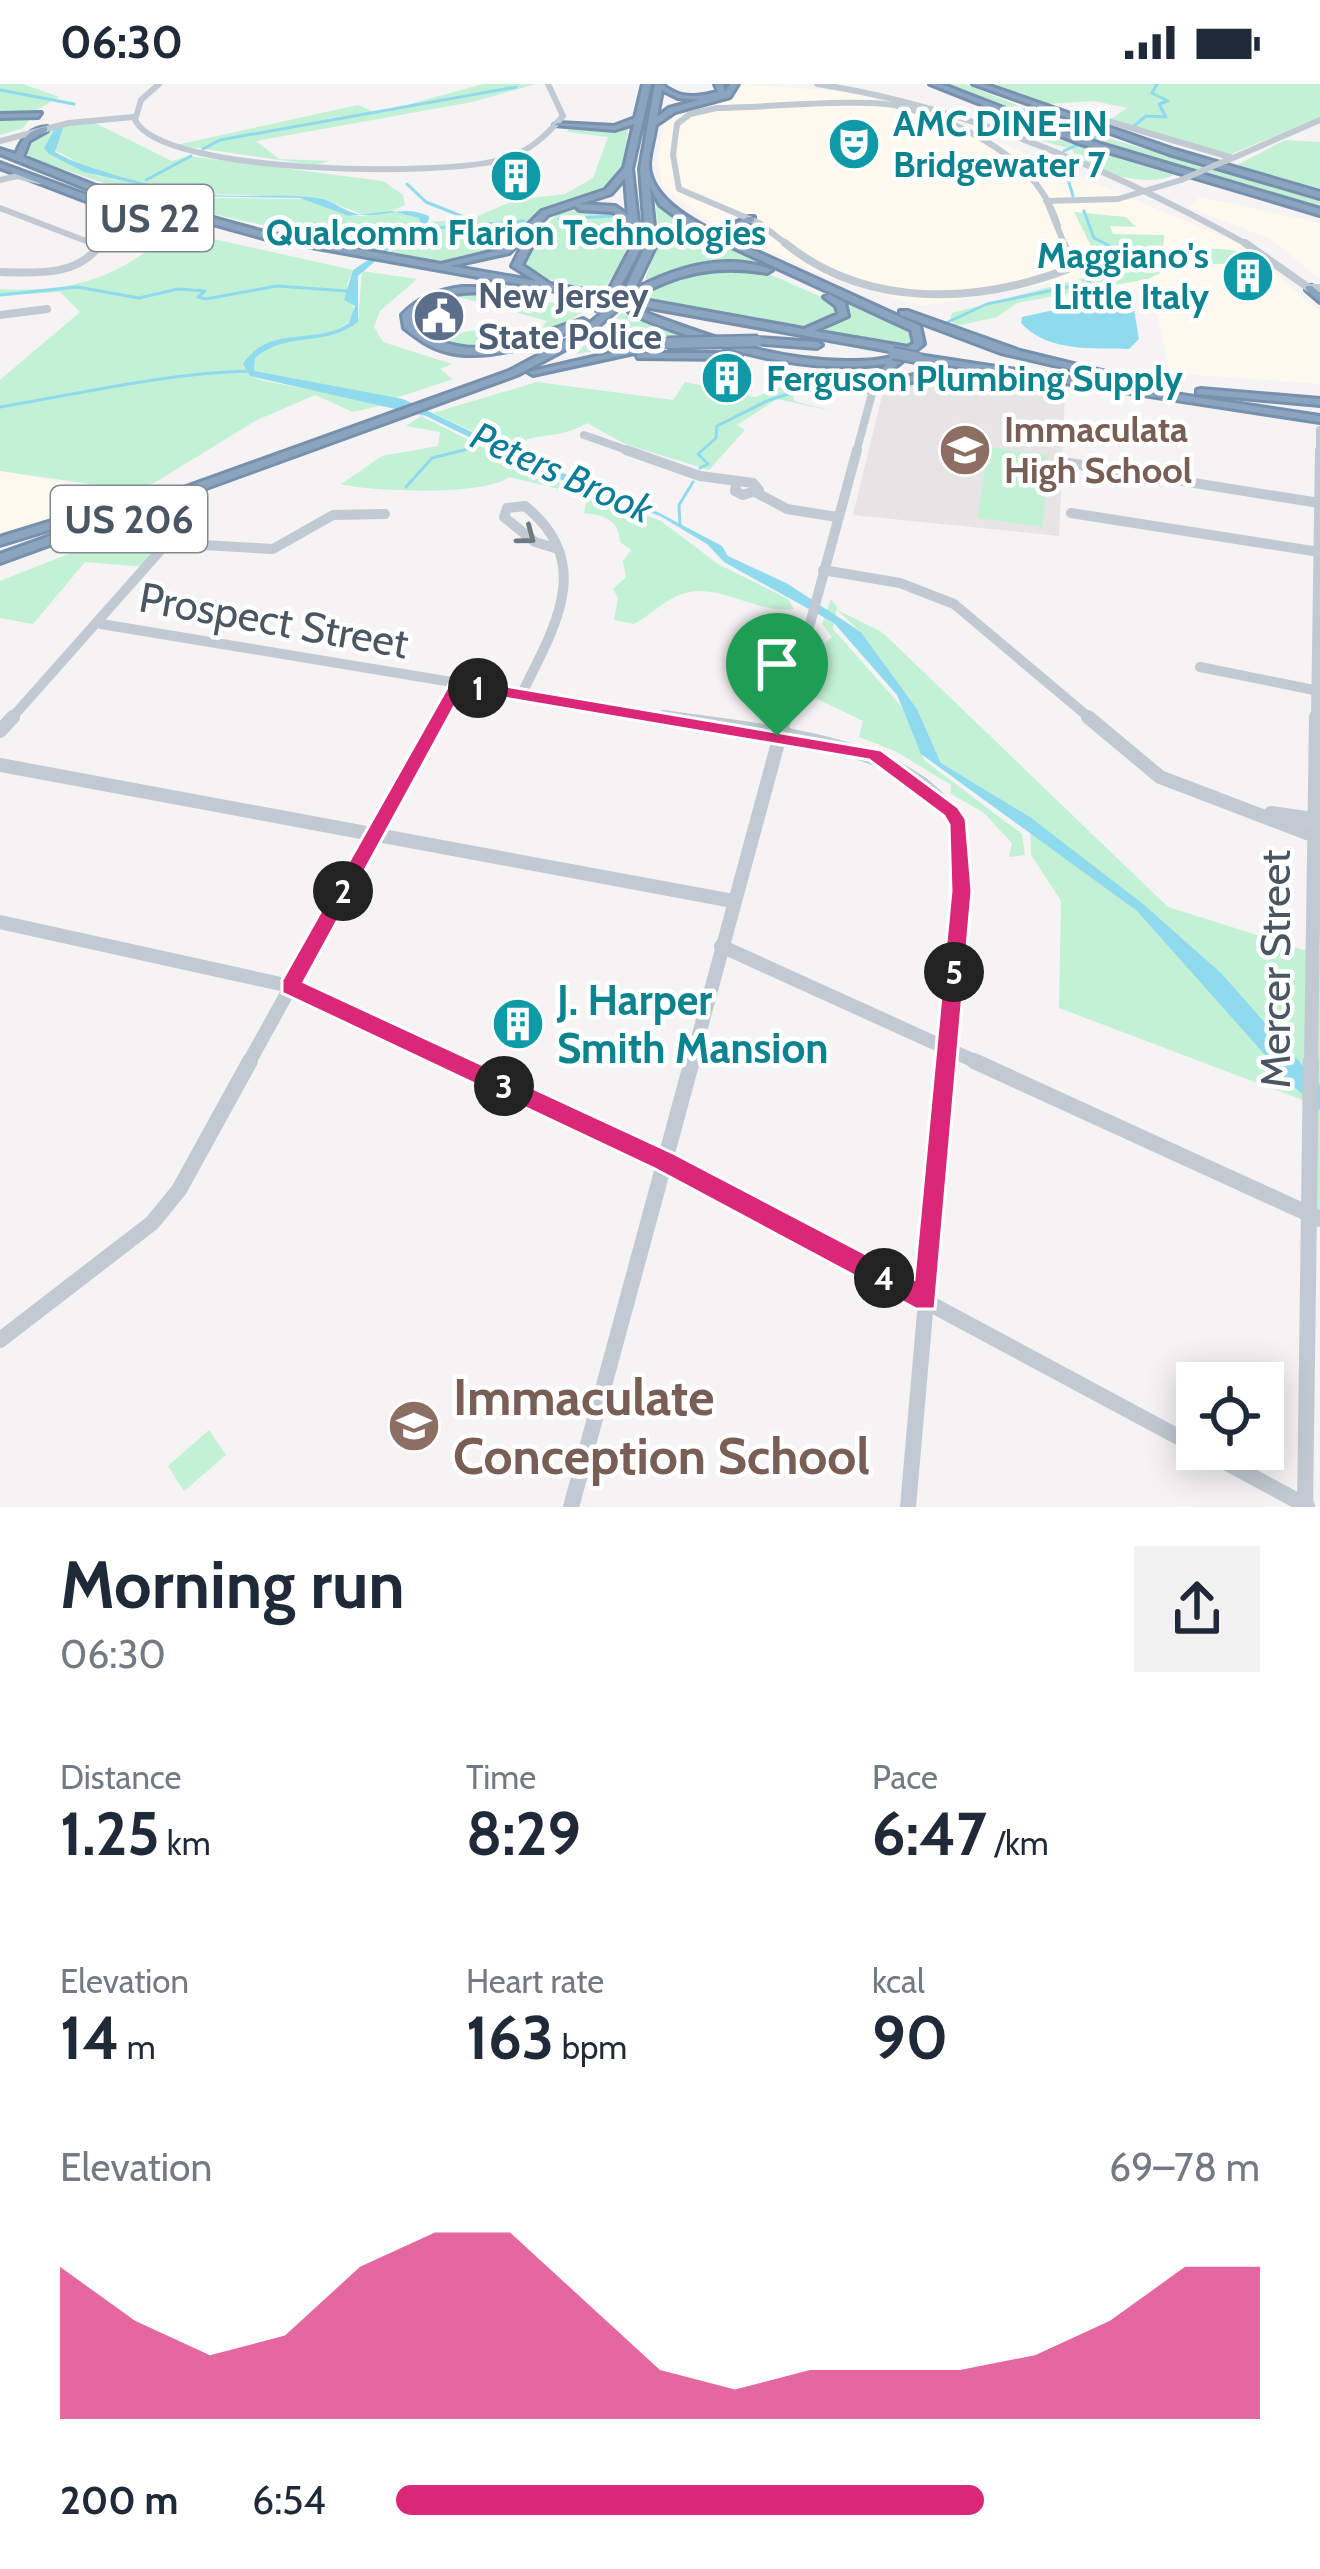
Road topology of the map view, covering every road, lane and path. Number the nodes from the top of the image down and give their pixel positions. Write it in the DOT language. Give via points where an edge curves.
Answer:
graph roads {
  1 [pos="159,84"];
  2 [pos="646,84"];
  3 [pos="659,84"];
  4 [pos="719,84"];
  5 [pos="734,84"];
  6 [pos="817,84"];
  7 [pos="934,84"];
  8 [pos="976,84"];
  9 [pos="847,86"];
  10 [pos="541,88"];
  11 [pos="853,105"];
  12 [pos="0,116"];
  13 [pos="134,116"];
  14 [pos="36,117"];
  15 [pos="638,120"];
  16 [pos="1320,120"];
  17 [pos="1108,121"];
  18 [pos="54,123"];
  19 [pos="558,125"];
  20 [pos="651,125"];
  21 [pos="44,129"];
  22 [pos="22,131"];
  23 [pos="0,139"];
  24 [pos="526,146"];
  25 [pos="0,151"];
  26 [pos="1229,159"];
  27 [pos="18,160"];
  28 [pos="0,165"];
  29 [pos="628,169"];
  30 [pos="644,170"];
  31 [pos="1,180"];
  32 [pos="40,181"];
  33 [pos="1144,195"];
  34 [pos="1320,195"];
  35 [pos="1047,202"];
  36 [pos="0,208"];
  37 [pos="669,208"];
  38 [pos="1320,212"];
  39 [pos="748,218"];
  40 [pos="637,226"];
  41 [pos="406,263"];
  42 [pos="384,264"];
  43 [pos="0,272"];
  44 [pos="1316,288"];
  45 [pos="522,291"];
  46 [pos="844,296"];
  47 [pos="1320,299"];
  48 [pos="615,301"];
  49 [pos="47,309"];
  50 [pos="0,315"];
  51 [pos="583,322"];
  52 [pos="772,328"];
  53 [pos="895,353"];
  54 [pos="1016,353"];
  55 [pos="922,355"];
  56 [pos="583,358"];
  57 [pos="796,360"];
  58 [pos="824,363"];
  59 [pos="1162,387"];
  60 [pos="873,390"];
  61 [pos="442,396"];
  62 [pos="1185,400"];
  63 [pos="1320,401"];
  64 [pos="390,415"];
  65 [pos="1319,427"];
  66 [pos="584,435"];
  67 [pos="1069,463"];
  68 [pos="256,466"];
  69 [pos="1318,502"];
  70 [pos="1072,513"];
  71 [pos="385,514"];
  72 [pos="837,517"];
  73 [pos="559,549"];
  74 [pos="0,550"];
  75 [pos="1318,552"];
  76 [pos="0,568"];
  77 [pos="823,570"];
  78 [pos="100,624"];
  79 [pos="1200,667"];
  80 [pos="458,684"];
  81 [pos="1317,691"];
  82 [pos="521,695"];
  83 [pos="0,731"];
  84 [pos="777,736"];
  85 [pos="0,765"];
  86 [pos="1252,810"];
  87 [pos="1315,810"];
  88 [pos="376,833"];
  89 [pos="1312,835"];
  90 [pos="733,901"];
  91 [pos="0,922"];
  92 [pos="721,946"];
  93 [pos="1316,946"];
  94 [pos="290,986"];
  95 [pos="1313,1046"];
  96 [pos="946,1047"];
  97 [pos="664,1161"];
  98 [pos="1314,1216"];
  99 [pos="926,1299"];
  100 [pos="0,1340"];
  101 [pos="1176,1435"];
  102 [pos="1240,1470"];
  103 [pos="1306,1506"];
  104 [pos="572,1507"];
  105 [pos="908,1507"];
  1 -- 13 [label="street" via="137,102"];
  2 -- 15 [label="highway"];
  3 -- 4 [label="highway" via="671,95 696,98 722,93"];
  3 -- 20 [label="highway"];
  5 -- 20 [label="highway" via="727,95 667,112"];
  6 -- 9 [label="street"];
  7 -- 38 [label="highway" via="1101,148"];
  8 -- 34 [label="highway"];
  9 -- 11 [label="street" via="840,94"];
  9 -- 33 [label="street" via="935,108"];
  10 -- 19 [label="street" via="563,112"];
  10 -- 24 [label="street" via="554,116"];
  11 -- 35 [label="street" via="901,106 1002,148"];
  11 -- 39 [label="street" via="712,109 679,120 670,166 676,188"];
  12 -- 14 [label="highway"];
  13 -- 18 [label="street"];
  13 -- 21 [label="street"];
  13 -- 24 [label="street" via="149,138 181,150 357,173 459,167"];
  14 -- 18 [label="street"];
  14 -- 22 [label="street"];
  15 -- 19 [label="highway" via="615,128"];
  15 -- 29 [label="highway"];
  16 -- 26 [label="street"];
  17 -- 26 [label="street"];
  18 -- 22 [label="street"];
  19 -- 24 [label="street"];
  20 -- 30 [label="highway"];
  21 -- 23 [label="street"];
  21 -- 27 [label="highway" via="22,144"];
  22 -- 23 [label="street"];
  25 -- 27 [label="highway, US 22"];
  26 -- 33 [label="street, bridge"];
  27 -- 42 [label="highway, US 22" via="181,215"];
  28 -- 31 [label="street"];
  28 -- 32 [label="highway, US 22"];
  29 -- 40 [label="highway"];
  29 -- 41 [label="highway" via="608,192 545,213 498,255"];
  30 -- 37 [label="highway"];
  30 -- 48 [label="highway" via="651,245"];
  31 -- 32 [label="street"];
  32 -- 42 [label="highway, US 22" via="166,222"];
  33 -- 35 [label="street" via="1114,204"];
  33 -- 44 [label="street" via="1253,247"];
  35 -- 39 [label="street" via="1073,259 1065,271 929,300 826,268"];
  36 -- 43 [label="street" via="100,245 91,258 64,268"];
  37 -- 39 [label="highway" via="708,226"];
  37 -- 46 [label="highway"];
  39 -- 54 [label="highway" via="728,236 833,287"];
  40 -- 48 [label="highway"];
  40 -- 48 [label="highway" via="615,209 568,209 551,215 519,253 517,266 527,275"];
  41 -- 42 [label="highway, US 22"];
  41 -- 48 [label="highway, US 22"];
  42 -- 45 [label="highway, US 22"];
  44 -- 47 [label="highway"];
  45 -- 48 [label="highway, US 22"];
  45 -- 51 [label="highway" via="450,291 416,305 406,320 429,342 478,351 530,345"];
  46 -- 53 [label="highway" via="916,328 919,344"];
  46 -- 54 [label="highway"];
  48 -- 51 [label="highway"];
  48 -- 52 [label="highway, US 22"];
  48 -- 52 [label="highway" via="680,270 738,265 784,276 844,310 826,326"];
  48 -- 53 [label="highway, US 22"];
  48 -- 57 [label="highway" via="734,348"];
  48 -- 61 [label="highway" via="550,356"];
  49 -- 50 [label="street"];
  51 -- 61 [label="highway"];
  52 -- 53 [label="highway, US 22"];
  53 -- 55 [label="highway, US 22, bridge"];
  53 -- 56 [label="highway, bridge" via="758,341 667,343"];
  53 -- 58 [label="highway"];
  53 -- 60 [label="highway"];
  54 -- 59 [label="highway"];
  55 -- 59 [label="highway, US 22"];
  55 -- 62 [label="highway, US 22"];
  56 -- 57 [label="highway"];
  56 -- 61 [label="highway"];
  57 -- 58 [label="highway"];
  58 -- 60 [label="highway" via="863,374"];
  59 -- 63 [label="highway, US 22"];
  60 -- 62 [label="highway" via="921,376"];
  60 -- 72 [label="street"];
  61 -- 64 [label="highway"];
  62 -- 65 [label="highway, US 22" via="1295,416"];
  64 -- 68 [label="highway"];
  64 -- 74 [label="highway"];
  65 -- 69 [label="street, Mercer Street"];
  66 -- 72 [label="street" via="736,485 740,494"];
  67 -- 69 [label="street"];
  68 -- 74 [label="highway"];
  68 -- 76 [label="highway, US 206"];
  69 -- 75 [label="street, Mercer Street"];
  70 -- 75 [label="street"];
  71 -- 78 [label="street" via="333,515 274,549 185,539 162,548"];
  72 -- 77 [label="street"];
  73 -- 73 [label="street, one-way" via="559,534 534,511 507,508 504,518 538,547"];
  73 -- 82 [label="street" via="565,596"];
  75 -- 81 [label="street, Mercer Street"];
  77 -- 84 [label="street"];
  77 -- 86 [label="street" via="900,583 954,604 1160,777"];
  78 -- 80 [label="street, Prospect Street"];
  78 -- 83 [label="street"];
  79 -- 81 [label="street"];
  80 -- 82 [label="street, Prospect Street"];
  80 -- 88 [label="street"];
  81 -- 87 [label="street, Mercer Street"];
  82 -- 84 [label="street, Prospect Street"];
  84 -- 90 [label="street"];
  84 -- 96 [label="street, Prospect Street" via="895,765 951,812 962,845"];
  85 -- 88 [label="street"];
  86 -- 87 [label="street"];
  86 -- 89 [label="street"];
  87 -- 89 [label="street, Mercer Street"];
  88 -- 90 [label="street"];
  88 -- 94 [label="street"];
  89 -- 93 [label="street, Mercer Street"];
  90 -- 92 [label="street"];
  91 -- 94 [label="street"];
  92 -- 96 [label="street"];
  92 -- 97 [label="street"];
  93 -- 95 [label="street, Mercer Street"];
  94 -- 97 [label="street"];
  94 -- 100 [label="street" via="165,1209"];
  95 -- 98 [label="street, Mercer Street"];
  96 -- 98 [label="street"];
  96 -- 99 [label="street"];
  97 -- 99 [label="street"];
  97 -- 104 [label="street"];
  98 -- 103 [label="street, Mercer Street"];
  99 -- 101 [label="street"];
  99 -- 105 [label="street"];
  102 -- 103 [label="street"];
}
